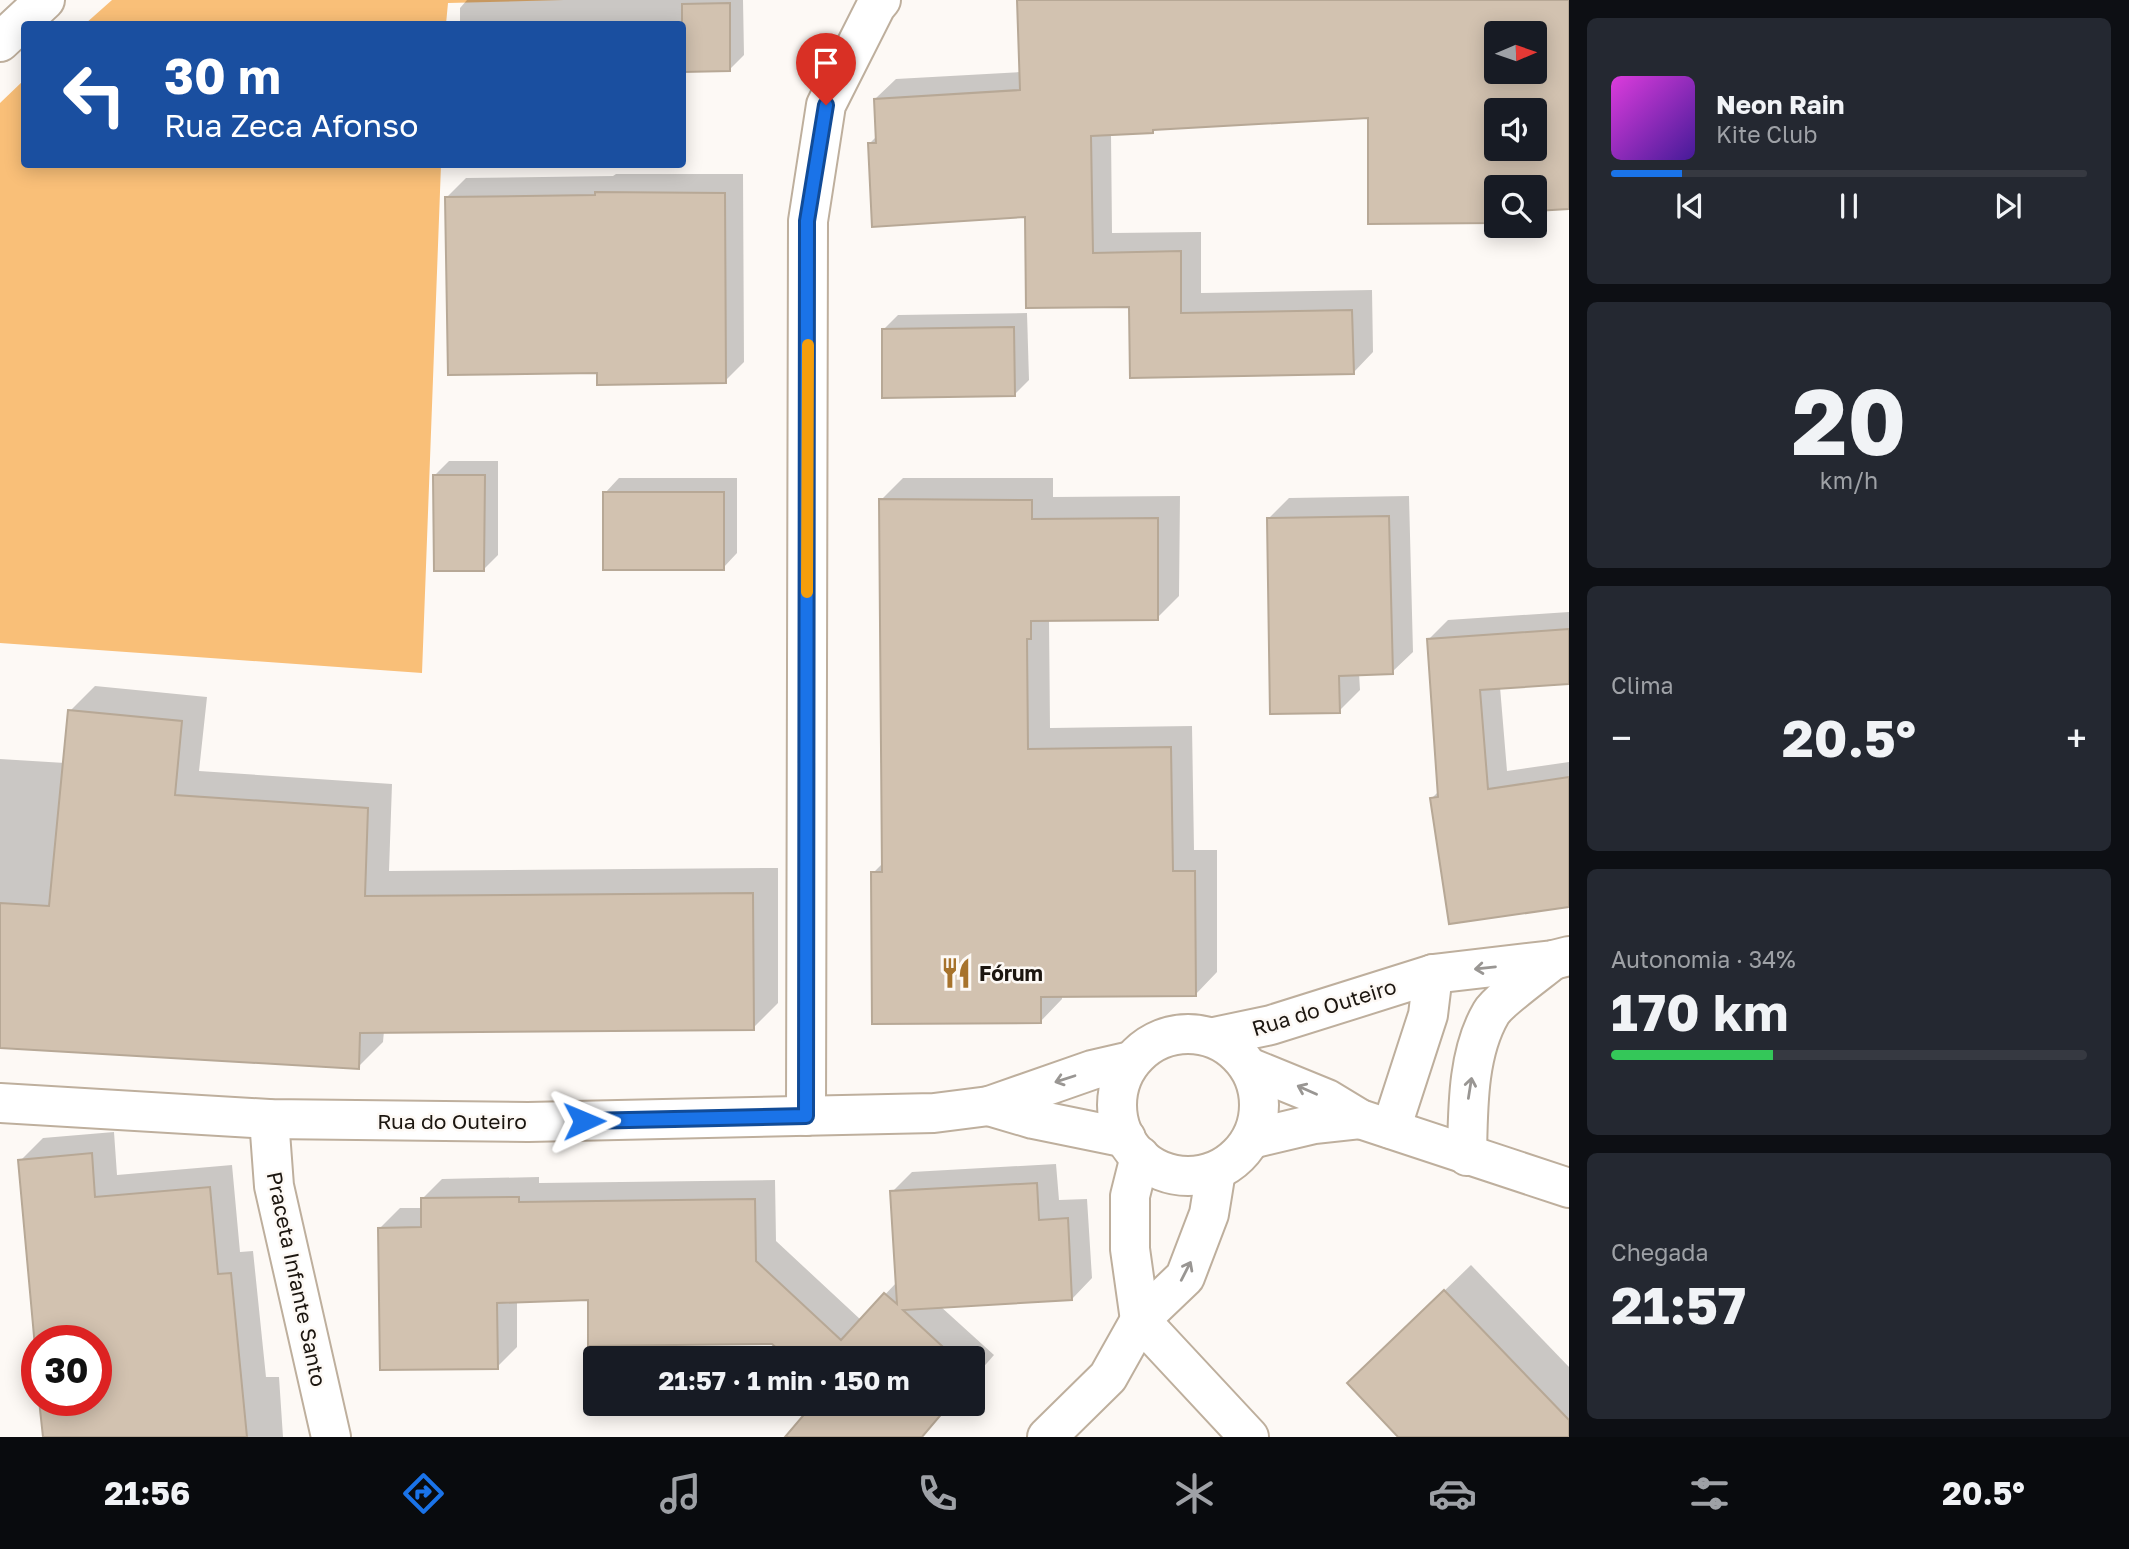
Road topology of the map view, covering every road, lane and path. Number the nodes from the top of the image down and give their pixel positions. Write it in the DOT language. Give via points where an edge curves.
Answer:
graph roads {
  1 [pos="45,0"];
  2 [pos="881,0"];
  3 [pos="22,21"];
  4 [pos="21,22"];
  5 [pos="0,42"];
  6 [pos="1561,958"];
  7 [pos="1433,974"];
  8 [pos="1214,1037"];
  9 [pos="1130,1061"];
  10 [pos="1251,1069"];
  11 [pos="0,1103"];
  12 [pos="989,1106"];
  13 [pos="806,1116"];
  14 [pos="269,1119"];
  15 [pos="1375,1124"];
  16 [pos="1251,1139"];
  17 [pos="1133,1147"];
  18 [pos="1466,1156"];
  19 [pos="1216,1171"];
  20 [pos="1569,1188"];
  21 [pos="1140,1320"];
  22 [pos="331,1437"];
  23 [pos="1047,1437"];
  24 [pos="1249,1437"];
  1 -- 3 [label="street"];
  2 -- 13 [label="street" via="826,105 807,221"];
  4 -- 5 [label="street"];
  6 -- 7 [label="street, Rua do Outeiro, one-way"];
  18 -- 6 [label="street, Rua do Outeiro, one-way" via="1476,1051 1492,1011"];
  7 -- 8 [label="street, Rua do Outeiro" via="1271,1025"];
  7 -- 15 [label="street, Rua do Outeiro" via="1428,1015"];
  8 -- 9 [label="street" via="1191,1032 1169,1035"];
  8 -- 10 [label="street" via="1235,1050"];
  9 -- 12 [label="street, Rua do Outeiro, one-way"];
  9 -- 17 [label="street" via="1116,1105 1121,1128"];
  15 -- 10 [label="street, one-way"];
  10 -- 16 [label="street" via="1259,1091 1259,1116"];
  11 -- 14 [label="street, Rua do Outeiro"];
  12 -- 13 [label="street, Rua do Outeiro" via="934,1113"];
  12 -- 17 [label="street, Rua do Outeiro"];
  13 -- 14 [label="street, Rua do Outeiro" via="528,1122"];
  14 -- 22 [label="street, Praceta Infante Santo" via="274,1186"];
  15 -- 16 [label="street" via="1314,1124"];
  15 -- 18 [label="street"];
  16 -- 19 [label="street" via="1237,1157"];
  17 -- 19 [label="street" via="1147,1164 1169,1174 1193,1176"];
  17 -- 21 [label="street" via="1129,1249"];
  18 -- 20 [label="street"];
  21 -- 19 [label="street, one-way" via="1185,1277 1209,1214"];
  21 -- 23 [label="street" via="1108,1377"];
  21 -- 24 [label="street"];
}
